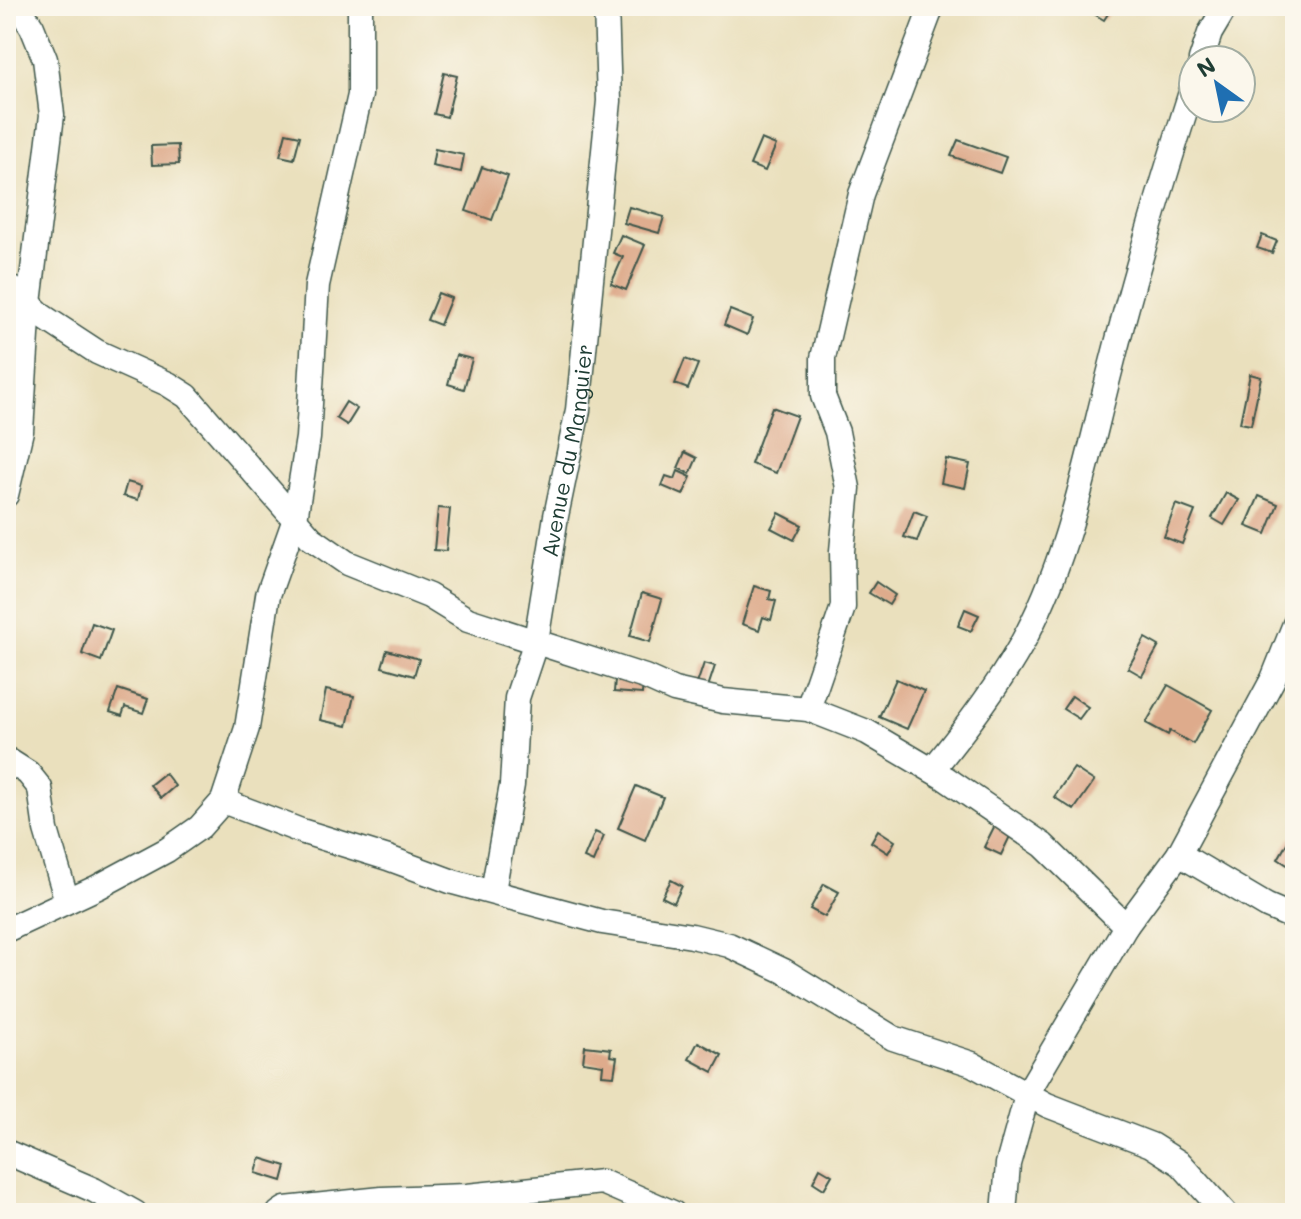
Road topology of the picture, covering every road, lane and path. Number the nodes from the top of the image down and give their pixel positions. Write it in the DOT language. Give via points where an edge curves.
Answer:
graph roads {
  1 [pos="18,6"];
  2 [pos="360,6"];
  3 [pos="606,6"];
  4 [pos="932,6"];
  5 [pos="1226,6"];
  6 [pos="1206,44"];
  7 [pos="1181,124"];
  8 [pos="6,286"];
  9 [pos="29,303"];
  10 [pos="6,495"];
  11 [pos="295,519"];
  12 [pos="1295,624"];
  13 [pos="536,641"];
  14 [pos="808,709"];
  15 [pos="6,759"];
  16 [pos="932,770"];
  17 [pos="223,801"];
  18 [pos="1179,854"];
  19 [pos="493,891"];
  20 [pos="67,901"];
  21 [pos="1295,918"];
  22 [pos="1126,926"];
  23 [pos="6,930"];
  24 [pos="1028,1092"];
  25 [pos="6,1152"];
  26 [pos="135,1213"];
  27 [pos="279,1213"];
  28 [pos="673,1213"];
  29 [pos="1004,1213"];
  30 [pos="1225,1213"];
  1 -- 9 [label="street" via="45,59 52,115"];
  2 -- 11 [label="street" via="360,95 317,285 308,438"];
  3 -- 13 [label="street, Avenue du Manguier" via="609,101 578,410"];
  4 -- 14 [label="street" via="861,194 823,358 823,396 837,432 848,488 843,607"];
  5 -- 6 [label="street"];
  7 -- 16 [label="street" via="1054,575 1020,646 972,721"];
  8 -- 9 [label="street"];
  9 -- 10 [label="street" via="21,431"];
  9 -- 11 [label="street" via="97,352 187,396"];
  11 -- 13 [label="street" via="311,538 347,563 429,596 468,620"];
  11 -- 17 [label="street" via="268,595 247,728"];
  12 -- 18 [label="street" via="1273,679"];
  13 -- 14 [label="street" via="674,690 723,701"];
  13 -- 19 [label="street, Avenue du Manguier" via="517,698 512,785"];
  14 -- 16 [label="street" via="867,732"];
  15 -- 20 [label="street" via="40,788"];
  16 -- 22 [label="street" via="1043,845"];
  17 -- 19 [label="street" via="453,882"];
  17 -- 20 [label="street" via="200,827 167,850"];
  18 -- 21 [label="street"];
  18 -- 22 [label="street"];
  19 -- 24 [label="street" via="602,922 729,945 784,971 893,1038 972,1064"];
  20 -- 23 [label="street"];
  22 -- 24 [label="street"];
  24 -- 29 [label="street" via="1008,1164"];
  24 -- 30 [label="street" via="1047,1105 1151,1145 1181,1164"];
  25 -- 26 [label="street"];
  27 -- 28 [label="street" via="382,1199 602,1182"];
}
